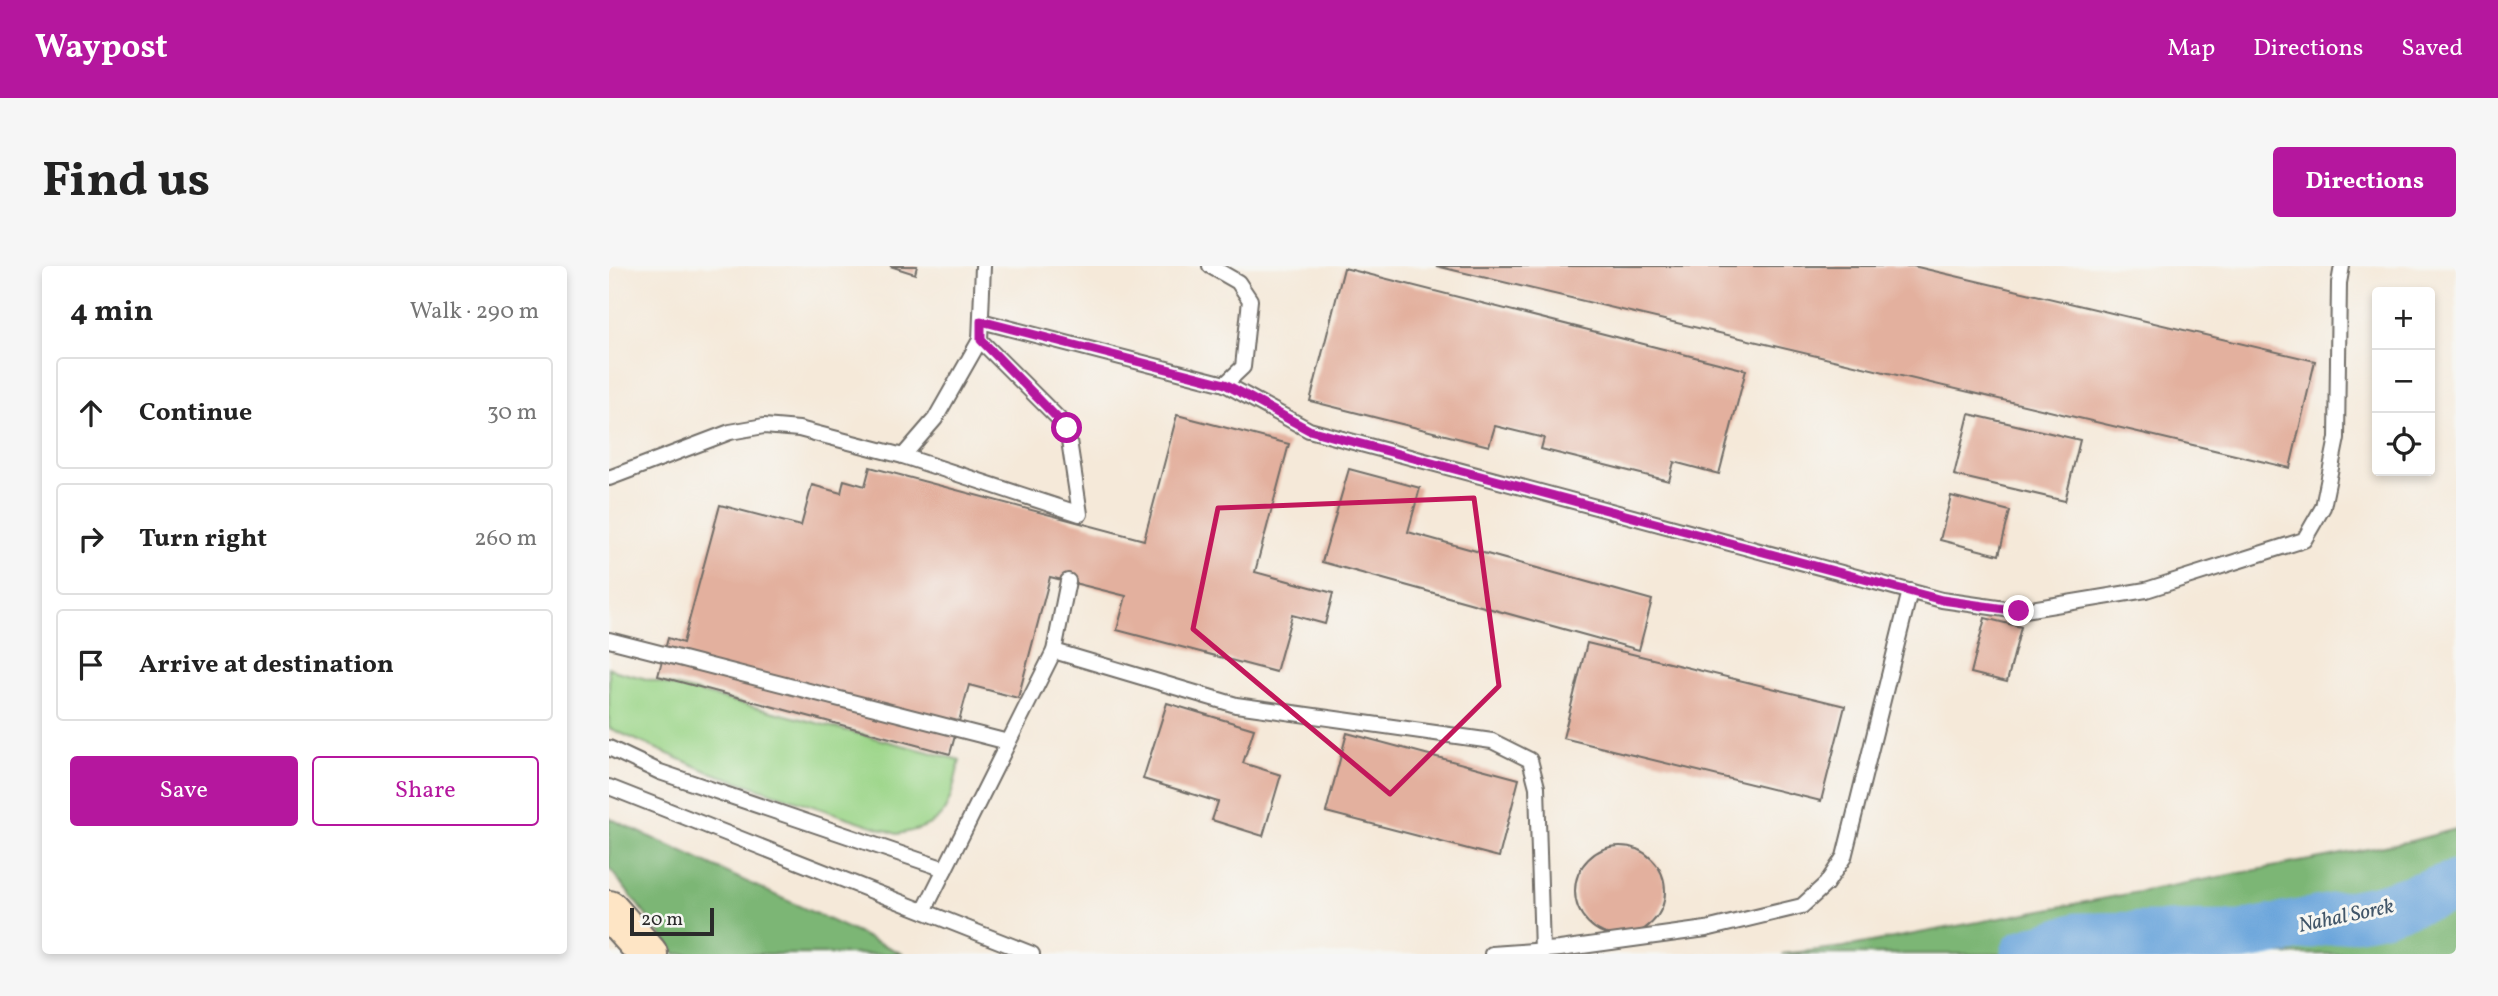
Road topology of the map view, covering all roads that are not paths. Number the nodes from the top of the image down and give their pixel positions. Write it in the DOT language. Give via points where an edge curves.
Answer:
graph roads {
  1 [pos="983,266"];
  2 [pos="1210,266"];
  3 [pos="2342,266"];
  4 [pos="981,321"];
  5 [pos="981,340"];
  6 [pos="1225,384"];
  7 [pos="903,456"];
  8 [pos="609,478"];
  9 [pos="1068,581"];
  10 [pos="1910,591"];
  11 [pos="609,640"];
  12 [pos="1054,651"];
  13 [pos="1009,742"];
  14 [pos="609,748"];
  15 [pos="609,787"];
  16 [pos="945,869"];
  17 [pos="609,911"];
  18 [pos="924,911"];
  19 [pos="1542,951"];
  20 [pos="647,954"];
  21 [pos="1032,954"];
  22 [pos="1492,954"];
  1 -- 4 [label="lane"];
  2 -- 6 [label="lane" via="1238,282 1249,300 1243,367"];
  3 -- 10 [label="lane" via="2337,438 2323,507 2304,540 2146,590 2019,611"];
  4 -- 5 [label="lane"];
  4 -- 6 [label="lane"];
  5 -- 7 [label="lane" via="936,419"];
  5 -- 7 [label="lane" via="1067,428 1080,514"];
  6 -- 10 [label="lane" via="1309,430"];
  7 -- 8 [label="lane" via="799,429 764,426 730,432"];
  9 -- 12 [label="lane"];
  10 -- 19 [label="lane" via="1844,857 1826,884 1802,906 1706,929"];
  11 -- 13 [label="lane"];
  12 -- 13 [label="lane"];
  12 -- 19 [label="lane" via="1236,705 1492,741 1531,760 1537,787"];
  13 -- 16 [label="lane"];
  14 -- 16 [label="lane" via="660,772"];
  15 -- 18 [label="lane"];
  16 -- 18 [label="lane"];
  17 -- 20 [label="main road"];
  18 -- 21 [label="lane"];
  19 -- 22 [label="lane"];
}
